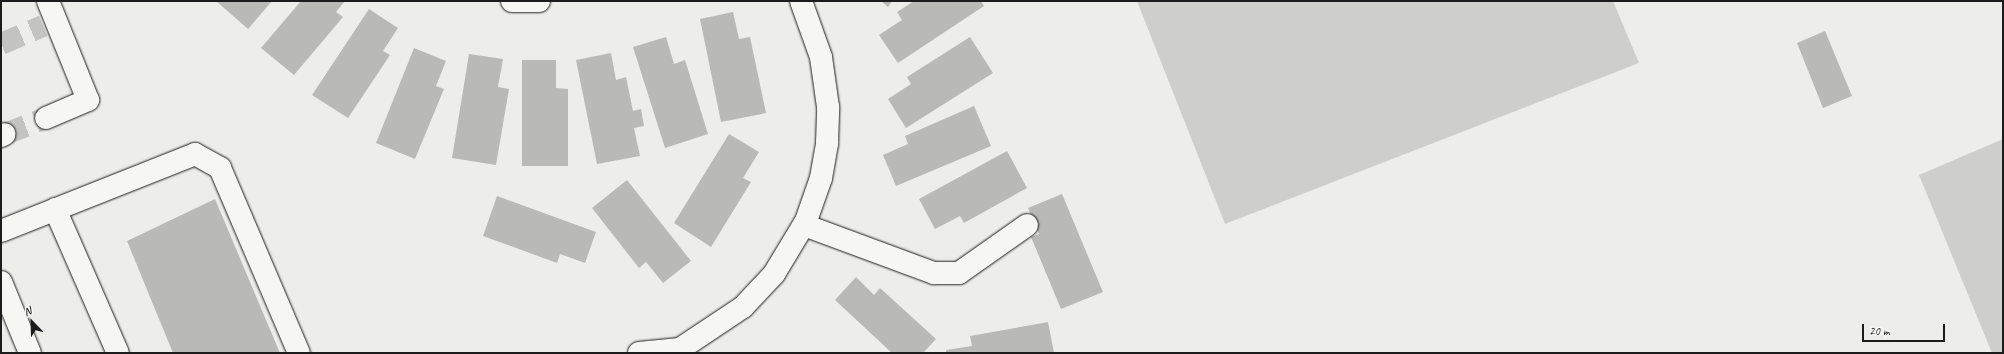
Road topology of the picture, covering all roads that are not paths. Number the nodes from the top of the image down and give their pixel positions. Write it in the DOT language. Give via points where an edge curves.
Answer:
graph roads {
  1 [pos="48,1"];
  2 [pos="512,1"];
  3 [pos="539,1"];
  4 [pos="802,1"];
  5 [pos="46,118"];
  6 [pos="56,210"];
  7 [pos="1027,224"];
  8 [pos="804,225"];
  9 [pos="1,231"];
  10 [pos="1,282"];
  11 [pos="30,353"];
  12 [pos="118,353"];
  13 [pos="299,353"];
  14 [pos="639,353"];
  1 -- 5 [label="street" via="50,24 88,100"];
  2 -- 3 [label="street"];
  4 -- 8 [label="street" via="821,57 828,107 827,143 821,178"];
  6 -- 9 [label="street"];
  6 -- 12 [label="street"];
  6 -- 13 [label="street" via="195,154 220,168"];
  7 -- 8 [label="street" via="959,273 934,273"];
  8 -- 14 [label="street" via="774,274 743,307 680,349"];
  10 -- 11 [label="street"];
}
